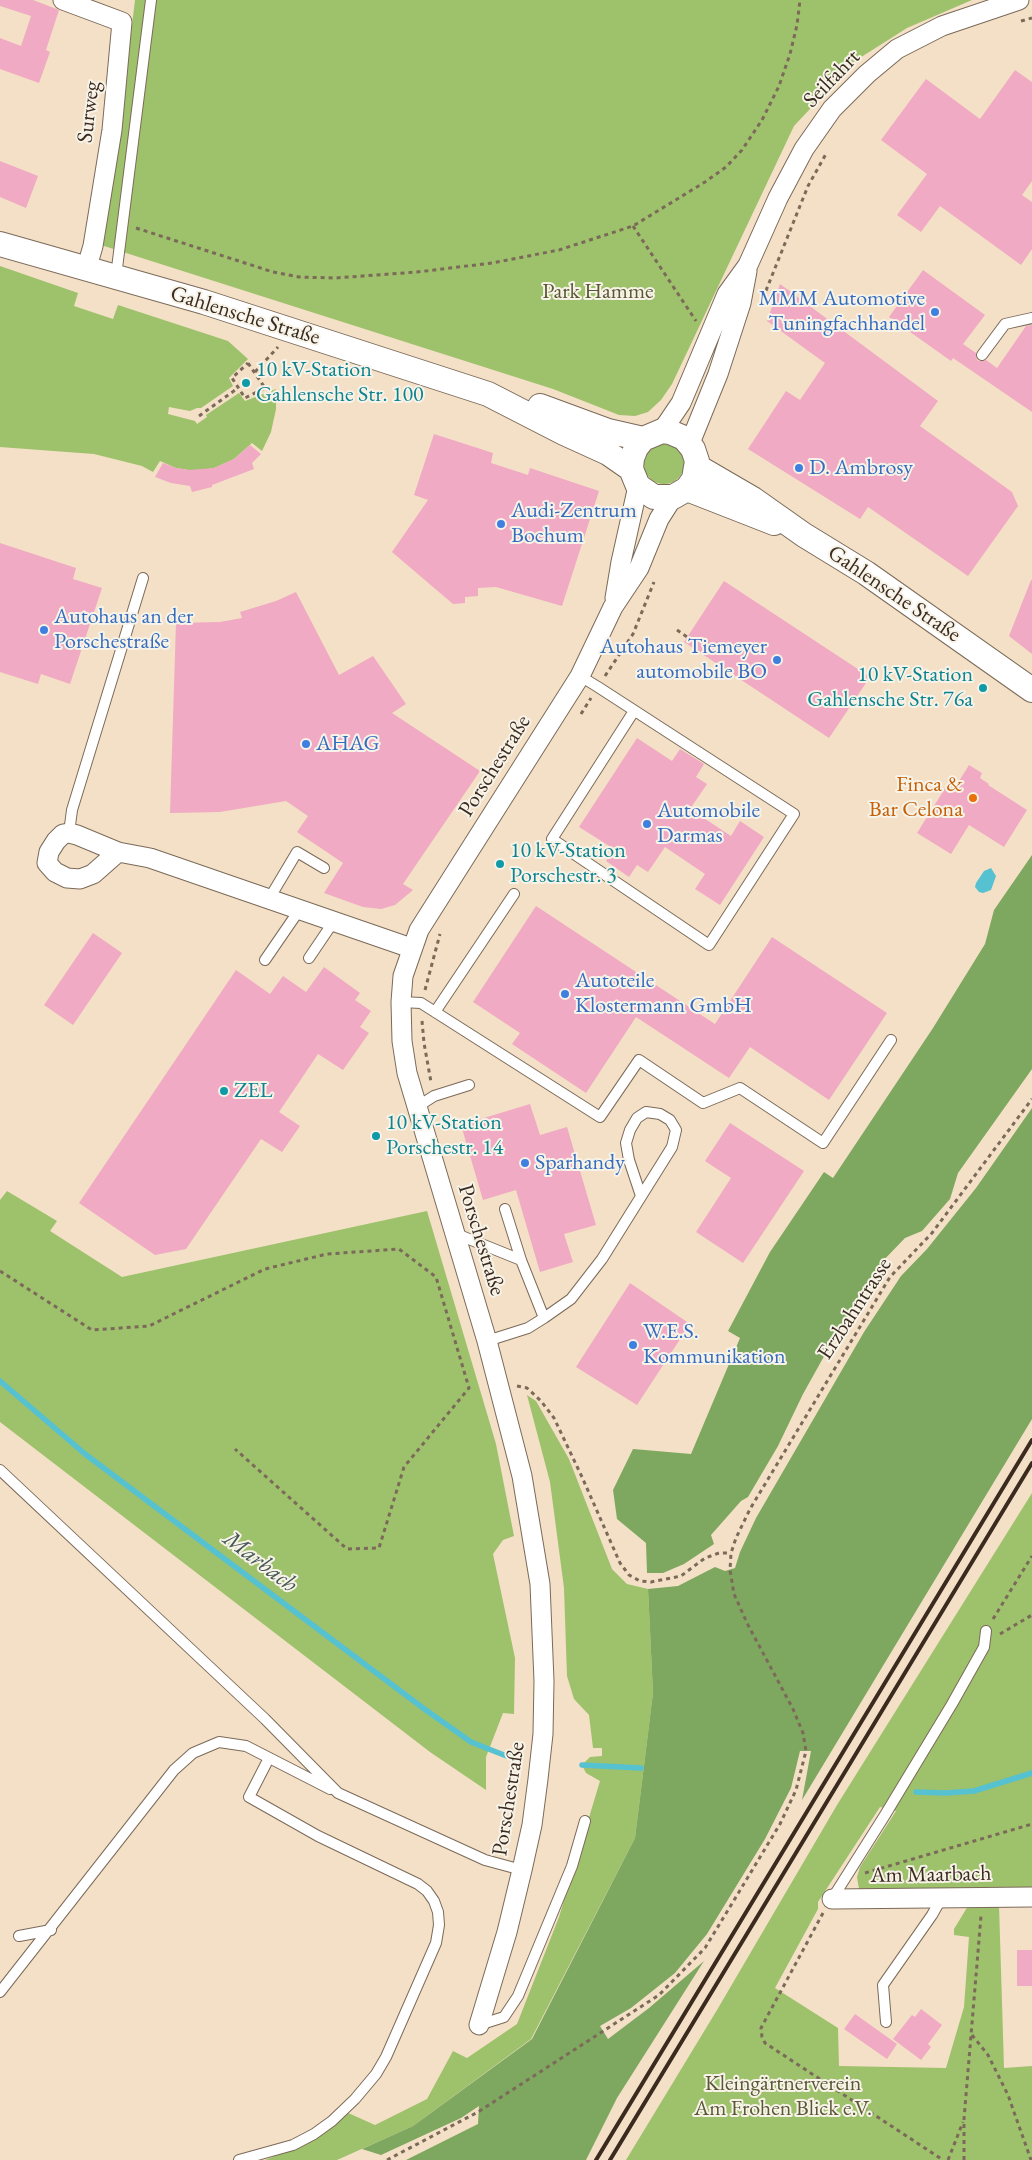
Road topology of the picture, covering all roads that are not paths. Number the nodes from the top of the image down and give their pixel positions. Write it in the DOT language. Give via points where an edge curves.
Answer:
graph roads {
  1 [pos="63,0"];
  2 [pos="151,0"];
  3 [pos="1019,0"];
  4 [pos="0,244"];
  5 [pos="748,265"];
  6 [pos="86,270"];
  7 [pos="116,277"];
  8 [pos="1032,318"];
  9 [pos="982,354"];
  10 [pos="488,394"];
  11 [pos="653,435"];
  12 [pos="690,443"];
  13 [pos="698,467"];
  14 [pos="635,478"];
  15 [pos="680,493"];
  16 [pos="804,535"];
  17 [pos="143,578"];
  18 [pos="613,607"];
  19 [pos="580,676"];
  20 [pos="1032,690"];
  21 [pos="634,711"];
  22 [pos="69,833"];
  23 [pos="118,852"];
  24 [pos="324,868"];
  25 [pos="514,894"];
  26 [pos="269,899"];
  27 [pos="300,909"];
  28 [pos="334,921"];
  29 [pos="412,948"];
  30 [pos="309,958"];
  31 [pos="265,960"];
  32 [pos="401,1002"];
  33 [pos="436,1012"];
  34 [pos="892,1040"];
  35 [pos="469,1085"];
  36 [pos="417,1107"];
  37 [pos="641,1196"];
  38 [pos="505,1209"];
  39 [pos="453,1233"];
  40 [pos="521,1260"];
  41 [pos="544,1318"];
  42 [pos="487,1341"];
  43 [pos="0,1470"];
  44 [pos="986,1631"];
  45 [pos="269,1758"];
  46 [pos="338,1793"];
  47 [pos="585,1820"];
  48 [pos="522,1870"];
  49 [pos="1032,1897"];
  50 [pos="832,1899"];
  51 [pos="941,1899"];
  52 [pos="51,1930"];
  53 [pos="19,1936"];
  54 [pos="0,1992"];
  55 [pos="886,2022"];
  56 [pos="479,2025"];
  57 [pos="239,2160"];
  1 -- 6 [label="street, Surweg" via="122,22 112,130 93,246"];
  2 -- 7 [label="lane"];
  3 -- 5 [label="street, Seilfahrt" via="942,26 897,49 847,93 804,148"];
  4 -- 6 [label="street, Gahlensche Straße"];
  5 -- 11 [label="street, Seilfahrt" via="727,294 676,413"];
  5 -- 12 [label="street, Seilfahrt" via="741,303"];
  6 -- 7 [label="street, Gahlensche Straße"];
  7 -- 10 [label="street, Gahlensche Straße"];
  8 -- 9 [label="lane" via="1005,324"];
  10 -- 11 [label="street, Gahlensche Straße" via="515,398 608,431"];
  10 -- 14 [label="street, Gahlensche Straße" via="608,453"];
  11 -- 12 [label="street, Gahlensche Straße" via="678,434"];
  11 -- 14 [label="street" via="636,448 632,458"];
  12 -- 13 [label="street"];
  13 -- 15 [label="street" via="694,479"];
  13 -- 16 [label="street, Gahlensche Straße" via="753,499"];
  14 -- 15 [label="street, Gahlensche Straße" via="654,496"];
  14 -- 18 [label="street, Porschestraße"];
  15 -- 16 [label="street, Gahlensche Straße"];
  15 -- 18 [label="street, Porschestraße" via="659,519 639,568"];
  16 -- 20 [label="street, Gahlensche Straße" via="866,573"];
  17 -- 22 [label="lane" via="72,810"];
  18 -- 19 [label="street, Porschestraße"];
  19 -- 21 [label="lane"];
  19 -- 29 [label="street, Porschestraße" via="430,910"];
  21 -- 21 [label="lane" via="794,814 709,944 552,839"];
  22 -- 23 [label="street"];
  22 -- 23 [label="street" via="56,841 47,863 67,878 80,879 92,874"];
  23 -- 26 [label="street" via="150,858"];
  24 -- 26 [label="lane" via="297,852"];
  25 -- 33 [label="lane"];
  26 -- 27 [label="street"];
  27 -- 28 [label="street"];
  27 -- 31 [label="lane"];
  28 -- 29 [label="street"];
  28 -- 30 [label="lane"];
  29 -- 32 [label="street, Porschestraße" via="403,976"];
  32 -- 33 [label="lane" via="421,1003"];
  32 -- 36 [label="street, Porschestraße" via="402,1041"];
  33 -- 34 [label="lane" via="600,1117 639,1060 703,1103 740,1088 824,1143"];
  35 -- 36 [label="lane" via="434,1096"];
  36 -- 39 [label="street, Porschestraße"];
  37 -- 37 [label="lane" via="672,1147 676,1130 670,1120 660,1114 646,1112 637,1118 626,1143"];
  37 -- 41 [label="lane" via="602,1259 571,1299"];
  38 -- 40 [label="lane"];
  39 -- 40 [label="lane"];
  39 -- 42 [label="street, Porschestraße"];
  40 -- 41 [label="lane"];
  41 -- 42 [label="lane" via="528,1328"];
  42 -- 48 [label="street, Porschestraße" via="522,1476 540,1584 543,1734 532,1825"];
  43 -- 46 [label="lane" via="265,1719"];
  44 -- 50 [label="lane" via="984,1647 952,1704"];
  45 -- 46 [label="lane"];
  45 -- 52 [label="lane" via="246,1746 219,1742 193,1753 174,1770"];
  45 -- 57 [label="lane" via="249,1797 318,1836 418,1884 434,1902 439,1925 429,1961 386,2057 355,2099 332,2121 300,2141"];
  46 -- 48 [label="lane" via="485,1860"];
  47 -- 56 [label="lane, Porschestraße" via="572,1866 518,1996 504,2017"];
  48 -- 56 [label="street, Porschestraße"];
  49 -- 51 [label="street, Am Maarbach"];
  50 -- 51 [label="street, Am Maarbach"];
  51 -- 55 [label="lane" via="883,1985"];
  52 -- 53 [label="lane"];
  52 -- 54 [label="lane"];
}
